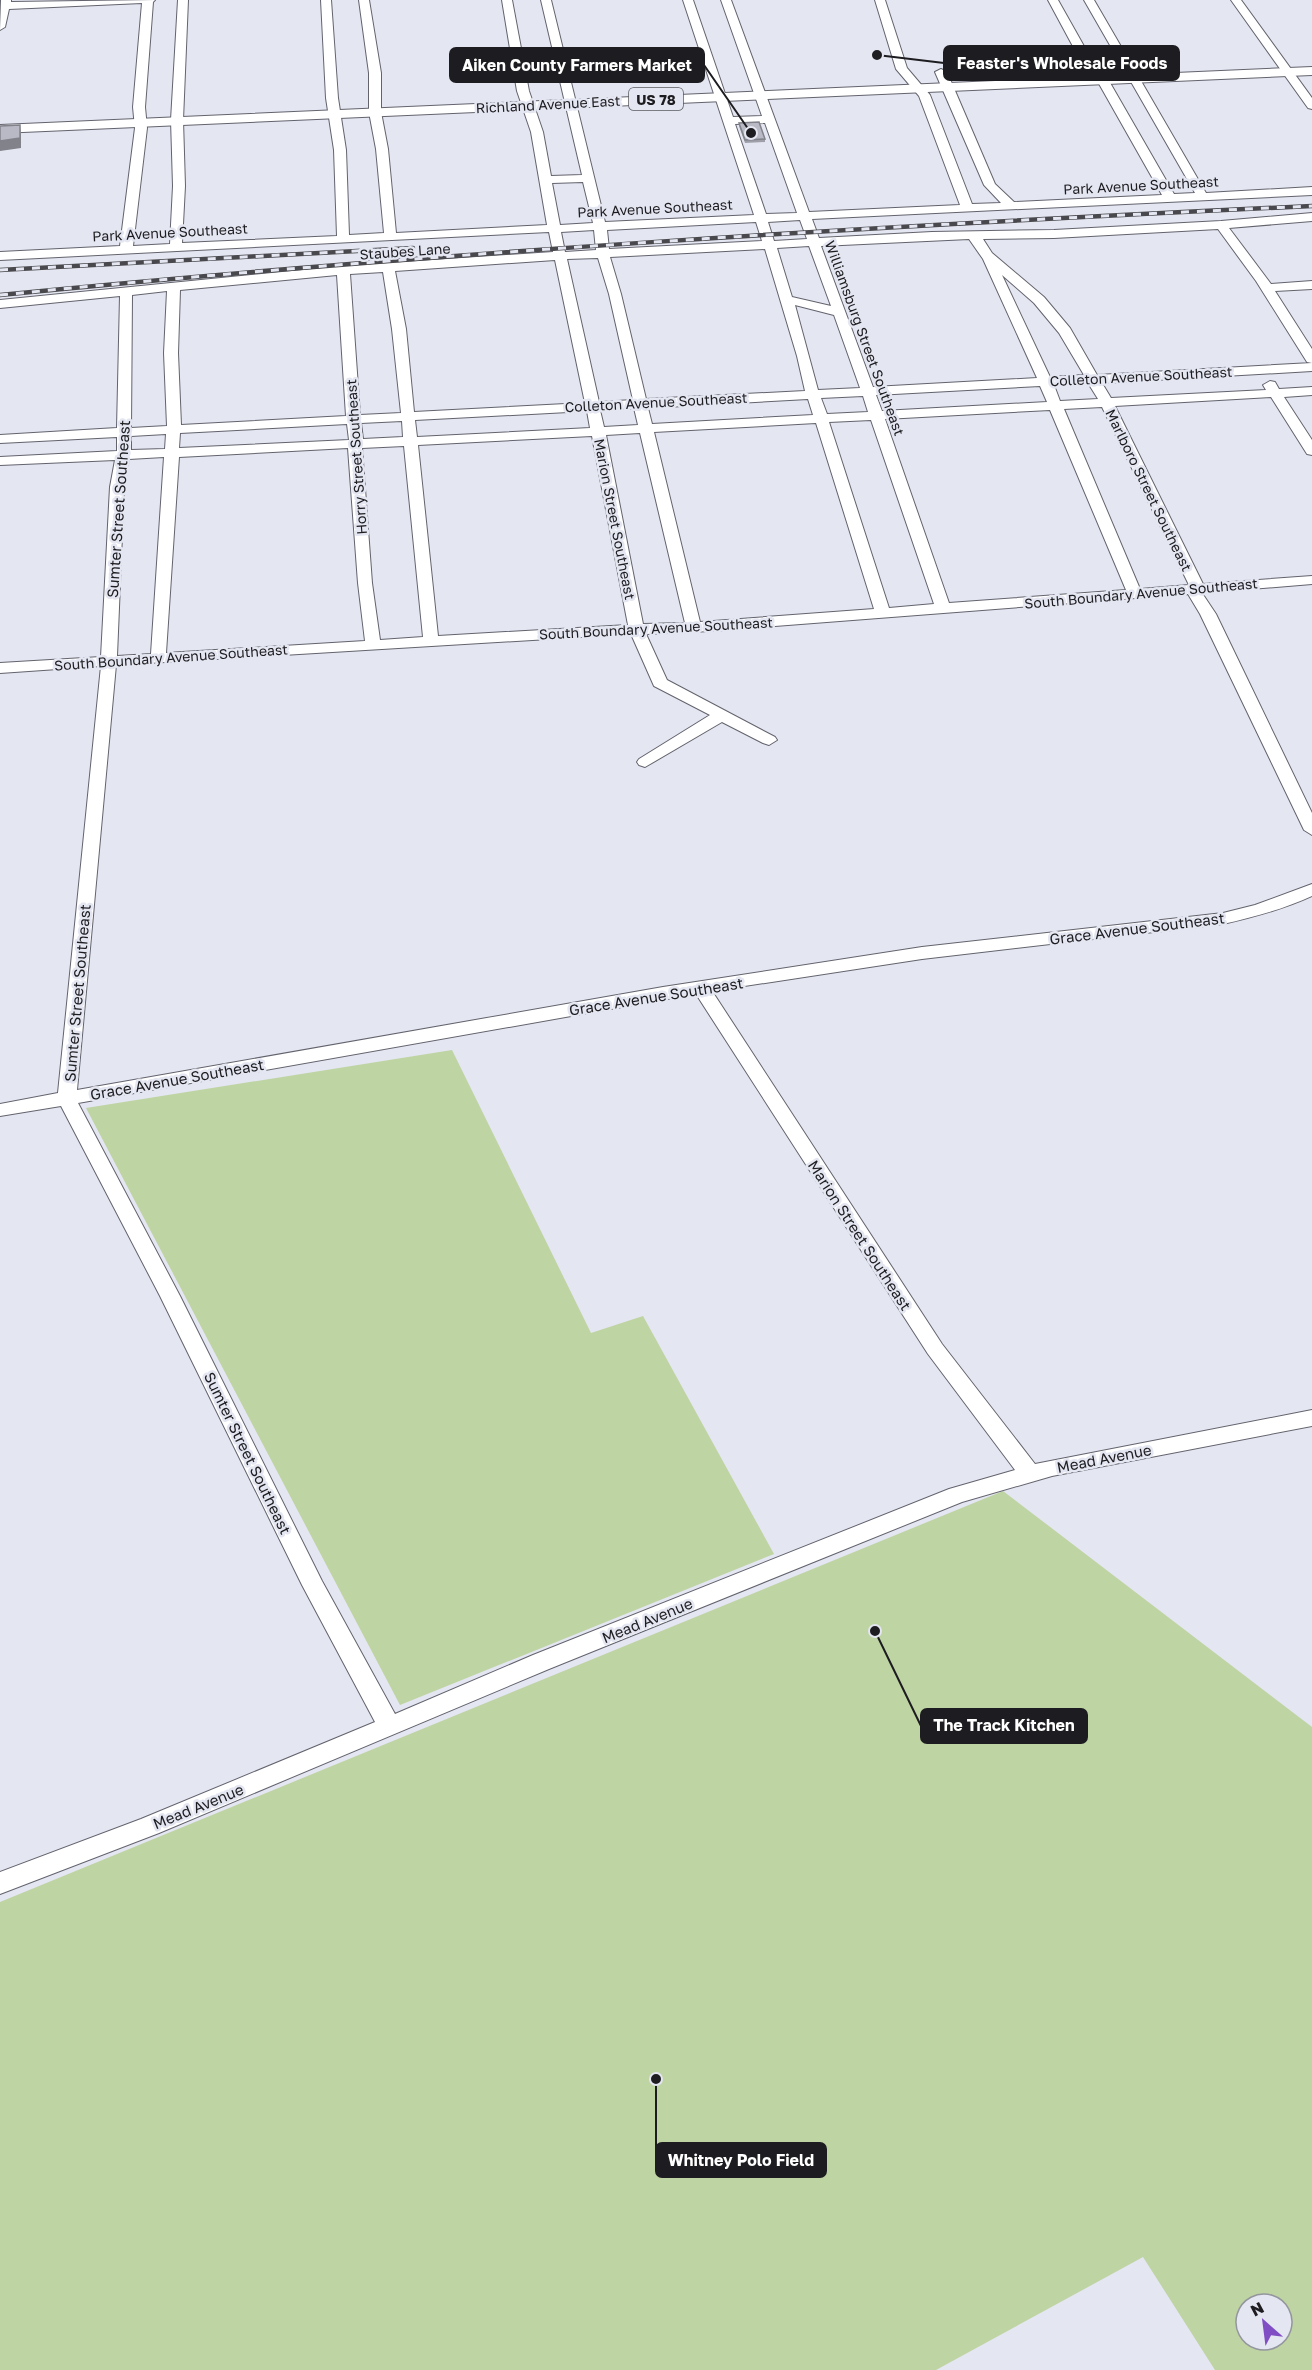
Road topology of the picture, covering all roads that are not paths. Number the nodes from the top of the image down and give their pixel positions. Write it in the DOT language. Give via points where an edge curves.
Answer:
graph roads {
  1 [pos="149,0"];
  2 [pos="183,0"];
  3 [pos="326,0"];
  4 [pos="364,0"];
  5 [pos="507,0"];
  6 [pos="546,0"];
  7 [pos="688,0"];
  8 [pos="726,0"];
  9 [pos="880,0"];
  10 [pos="1053,0"];
  11 [pos="1089,0"];
  12 [pos="1236,0"];
  13 [pos="3,4"];
  14 [pos="0,27"];
  15 [pos="1298,56"];
  16 [pos="1270,57"];
  17 [pos="1132,63"];
  18 [pos="1084,65"];
  19 [pos="947,71"];
  20 [pos="1312,71"];
  21 [pos="1287,72"];
  22 [pos="898,74"];
  23 [pos="1135,78"];
  24 [pos="750,80"];
  25 [pos="1100,80"];
  26 [pos="709,82"];
  27 [pos="949,87"];
  28 [pos="918,88"];
  29 [pos="760,94"];
  30 [pos="392,96"];
  31 [pos="720,96"];
  32 [pos="369,97"];
  33 [pos="570,103"];
  34 [pos="184,105"];
  35 [pos="528,105"];
  36 [pos="1312,106"];
  37 [pos="143,107"];
  38 [pos="944,110"];
  39 [pos="375,112"];
  40 [pos="335,114"];
  41 [pos="768,119"];
  42 [pos="177,120"];
  43 [pos="728,121"];
  44 [pos="140,122"];
  45 [pos="0,129"];
  46 [pos="589,178"];
  47 [pos="545,180"];
  48 [pos="1312,191"];
  49 [pos="1203,197"];
  50 [pos="1170,198"];
  51 [pos="1011,206"];
  52 [pos="967,208"];
  53 [pos="804,216"];
  54 [pos="1312,217"];
  55 [pos="760,218"];
  56 [pos="1221,225"];
  57 [pos="600,226"];
  58 [pos="554,228"];
  59 [pos="390,236"];
  60 [pos="974,237"];
  61 [pos="343,238"];
  62 [pos="814,242"];
  63 [pos="770,246"];
  64 [pos="176,247"];
  65 [pos="126,249"];
  66 [pos="0,255"];
  67 [pos="603,255"];
  68 [pos="986,255"];
  69 [pos="561,256"];
  70 [pos="388,267"];
  71 [pos="343,270"];
  72 [pos="1312,285"];
  73 [pos="174,286"];
  74 [pos="1266,288"];
  75 [pos="126,291"];
  76 [pos="786,299"];
  77 [pos="0,304"];
  78 [pos="839,312"];
  79 [pos="1312,359"];
  80 [pos="1312,367"];
  81 [pos="1261,369"];
  82 [pos="1093,377"];
  83 [pos="1045,381"];
  84 [pos="868,391"];
  85 [pos="1312,391"];
  86 [pos="1274,393"];
  87 [pos="813,394"];
  88 [pos="1106,402"];
  89 [pos="640,404"];
  90 [pos="1055,405"];
  91 [pos="592,406"];
  92 [pos="877,415"];
  93 [pos="407,416"];
  94 [pos="821,418"];
  95 [pos="352,419"];
  96 [pos="646,429"];
  97 [pos="173,430"];
  98 [pos="598,431"];
  99 [pos="124,432"];
  100 [pos="0,439"];
  101 [pos="410,442"];
  102 [pos="357,444"];
  103 [pos="1312,451"];
  104 [pos="171,454"];
  105 [pos="123,456"];
  106 [pos="0,461"];
  107 [pos="1312,580"];
  108 [pos="1195,589"];
  109 [pos="1135,594"];
  110 [pos="944,608"];
  111 [pos="883,612"];
  112 [pos="694,627"];
  113 [pos="636,629"];
  114 [pos="431,640"];
  115 [pos="373,644"];
  116 [pos="158,658"];
  117 [pos="108,661"];
  118 [pos="0,668"];
  119 [pos="722,716"];
  120 [pos="769,740"];
  121 [pos="645,762"];
  122 [pos="1312,831"];
  123 [pos="1312,889"];
  124 [pos="701,988"];
  125 [pos="67,1099"];
  126 [pos="0,1110"];
  127 [pos="1312,1418"];
  128 [pos="1030,1474"];
  129 [pos="390,1727"];
  130 [pos="0,1883"];
  1 -- 13 [label="street"];
  1 -- 37 [label="street"];
  2 -- 34 [label="street"];
  3 -- 40 [label="street"];
  4 -- 32 [label="street" via="375,73"];
  5 -- 35 [label="street, Marion Street Southeast"];
  6 -- 33 [label="street"];
  7 -- 26 [label="street"];
  8 -- 24 [label="street, Williamsburg Street Southeast"];
  9 -- 22 [label="street"];
  10 -- 18 [label="street"];
  11 -- 17 [label="street"];
  12 -- 16 [label="street"];
  13 -- 14 [label="street"];
  15 -- 16 [label="main road"];
  16 -- 21 [label="street"];
  17 -- 18 [label="main road"];
  17 -- 23 [label="street"];
  18 -- 25 [label="street"];
  19 -- 22 [label="main road"];
  19 -- 27 [label="street"];
  20 -- 21 [label="main road, Richland Avenue East / US 78"];
  21 -- 23 [label="main road, Richland Avenue East / US 78"];
  21 -- 36 [label="street"];
  22 -- 28 [label="street"];
  23 -- 25 [label="main road, Richland Avenue East / US 78"];
  23 -- 49 [label="street"];
  24 -- 26 [label="main road"];
  24 -- 29 [label="street, Williamsburg Street Southeast"];
  25 -- 27 [label="main road, Richland Avenue East / US 78"];
  25 -- 50 [label="street"];
  26 -- 31 [label="street"];
  27 -- 28 [label="main road, Richland Avenue East / US 78"];
  27 -- 38 [label="street"];
  28 -- 29 [label="main road, Richland Avenue East / US 78"];
  28 -- 38 [label="street"];
  29 -- 31 [label="main road, Richland Avenue East / US 78"];
  29 -- 41 [label="street, Williamsburg Street Southeast"];
  30 -- 32 [label="main road"];
  31 -- 33 [label="main road, Richland Avenue East / US 78"];
  31 -- 43 [label="street"];
  32 -- 39 [label="street"];
  33 -- 35 [label="main road, Richland Avenue East / US 78"];
  33 -- 46 [label="street"];
  34 -- 37 [label="main road"];
  34 -- 42 [label="street"];
  35 -- 39 [label="main road, Richland Avenue East / US 78"];
  35 -- 47 [label="street, Marion Street Southeast"];
  37 -- 44 [label="street"];
  38 -- 51 [label="street" via="990,185"];
  38 -- 52 [label="street"];
  39 -- 40 [label="main road, Richland Avenue East / US 78"];
  39 -- 59 [label="street"];
  40 -- 42 [label="main road, Richland Avenue East / US 78"];
  40 -- 61 [label="street"];
  41 -- 43 [label="street"];
  41 -- 53 [label="street, Williamsburg Street Southeast"];
  42 -- 44 [label="main road, Richland Avenue East / US 78"];
  42 -- 64 [label="street"];
  43 -- 55 [label="street"];
  44 -- 45 [label="main road, Richland Avenue East / US 78"];
  44 -- 65 [label="street"];
  46 -- 47 [label="street"];
  46 -- 57 [label="street"];
  47 -- 58 [label="street, Marion Street Southeast"];
  48 -- 49 [label="street, Park Avenue Southeast"];
  49 -- 50 [label="street, Park Avenue Southeast"];
  50 -- 51 [label="street, Park Avenue Southeast"];
  51 -- 52 [label="street, Park Avenue Southeast"];
  52 -- 53 [label="street, Park Avenue Southeast"];
  53 -- 55 [label="street, Park Avenue Southeast"];
  53 -- 62 [label="street, Williamsburg Street Southeast"];
  54 -- 56 [label="street"];
  55 -- 57 [label="street, Park Avenue Southeast"];
  55 -- 63 [label="street"];
  56 -- 60 [label="street"];
  56 -- 74 [label="street"];
  57 -- 58 [label="street, Park Avenue Southeast"];
  57 -- 67 [label="street"];
  58 -- 59 [label="street, Park Avenue Southeast"];
  58 -- 69 [label="street, Marion Street Southeast"];
  59 -- 61 [label="street, Park Avenue Southeast"];
  60 -- 62 [label="street"];
  60 -- 68 [label="street, Marlboro Street Southeast"];
  61 -- 64 [label="street, Park Avenue Southeast"];
  62 -- 63 [label="street, Staubes Lane"];
  62 -- 78 [label="street, Williamsburg Street Southeast"];
  63 -- 67 [label="street, Staubes Lane"];
  63 -- 76 [label="street"];
  64 -- 65 [label="street, Park Avenue Southeast"];
  65 -- 66 [label="street, Park Avenue Southeast"];
  67 -- 69 [label="street, Staubes Lane"];
  67 -- 89 [label="street"];
  68 -- 82 [label="street, Marlboro Street Southeast" via="1039,300"];
  68 -- 83 [label="street, Marlboro Street Southeast"];
  69 -- 70 [label="street, Staubes Lane"];
  69 -- 91 [label="street, Marion Street Southeast"];
  70 -- 71 [label="street, Staubes Lane"];
  70 -- 93 [label="street" via="399,329"];
  71 -- 73 [label="street, Staubes Lane"];
  71 -- 95 [label="street, Horry Street Southeast"];
  72 -- 74 [label="street"];
  73 -- 75 [label="street, Staubes Lane"];
  73 -- 97 [label="street"];
  74 -- 79 [label="street"];
  75 -- 77 [label="street, Staubes Lane"];
  75 -- 99 [label="street, Sumter Street Southeast"];
  76 -- 78 [label="street"];
  76 -- 87 [label="street"];
  78 -- 84 [label="street, Williamsburg Street Southeast"];
  80 -- 81 [label="street, Colleton Avenue Southeast"];
  81 -- 82 [label="street, Colleton Avenue Southeast"];
  81 -- 86 [label="street"];
  82 -- 83 [label="street, Colleton Avenue Southeast"];
  82 -- 88 [label="street, Marlboro Street Southeast"];
  83 -- 84 [label="street, Colleton Avenue Southeast"];
  83 -- 90 [label="street, Marlboro Street Southeast"];
  84 -- 87 [label="street, Colleton Avenue Southeast"];
  84 -- 92 [label="street, Williamsburg Street Southeast"];
  85 -- 86 [label="street, Colleton Avenue Southeast"];
  86 -- 88 [label="street, Colleton Avenue Southeast"];
  86 -- 103 [label="street"];
  87 -- 89 [label="street, Colleton Avenue Southeast"];
  87 -- 94 [label="street"];
  88 -- 90 [label="street, Colleton Avenue Southeast"];
  88 -- 108 [label="street, Marlboro Street Southeast"];
  89 -- 91 [label="street, Colleton Avenue Southeast"];
  89 -- 96 [label="street"];
  90 -- 92 [label="street, Colleton Avenue Southeast"];
  90 -- 109 [label="street, Marlboro Street Southeast"];
  91 -- 93 [label="street, Colleton Avenue Southeast"];
  91 -- 98 [label="street, Marion Street Southeast"];
  92 -- 94 [label="street, Colleton Avenue Southeast"];
  92 -- 110 [label="street, Williamsburg Street Southeast"];
  93 -- 95 [label="street, Colleton Avenue Southeast"];
  93 -- 101 [label="street"];
  94 -- 96 [label="street, Colleton Avenue Southeast"];
  94 -- 111 [label="street"];
  95 -- 97 [label="street, Colleton Avenue Southeast"];
  95 -- 102 [label="street, Horry Street Southeast"];
  96 -- 98 [label="street, Colleton Avenue Southeast"];
  96 -- 112 [label="street"];
  97 -- 99 [label="street, Colleton Avenue Southeast"];
  97 -- 104 [label="street"];
  98 -- 101 [label="street, Colleton Avenue Southeast"];
  98 -- 113 [label="street, Marion Street Southeast"];
  99 -- 100 [label="street, Colleton Avenue Southeast"];
  99 -- 105 [label="street, Sumter Street Southeast"];
  101 -- 102 [label="street, Colleton Avenue Southeast"];
  101 -- 114 [label="street"];
  102 -- 104 [label="street, Colleton Avenue Southeast"];
  102 -- 115 [label="street, Horry Street Southeast" via="365,583"];
  104 -- 105 [label="street, Colleton Avenue Southeast"];
  104 -- 116 [label="street"];
  105 -- 106 [label="street, Colleton Avenue Southeast"];
  105 -- 117 [label="street, Sumter Street Southeast" via="117,487"];
  107 -- 108 [label="street, South Boundary Avenue Southeast"];
  108 -- 109 [label="street, South Boundary Avenue Southeast"];
  108 -- 122 [label="street, Marlboro Street Southeast"];
  109 -- 110 [label="street, South Boundary Avenue Southeast"];
  110 -- 111 [label="street, South Boundary Avenue Southeast"];
  111 -- 112 [label="street, South Boundary Avenue Southeast"];
  112 -- 113 [label="street, South Boundary Avenue Southeast"];
  113 -- 114 [label="street, South Boundary Avenue Southeast"];
  113 -- 119 [label="street, Marion Street Southeast" via="660,683"];
  114 -- 115 [label="street, South Boundary Avenue Southeast"];
  115 -- 116 [label="street, South Boundary Avenue Southeast"];
  116 -- 117 [label="street, South Boundary Avenue Southeast"];
  117 -- 118 [label="street, South Boundary Avenue Southeast"];
  117 -- 125 [label="street, Sumter Street Southeast"];
  119 -- 120 [label="street, Marion Street Southeast"];
  119 -- 121 [label="street"];
  123 -- 124 [label="street, Grace Avenue Southeast" via="1258,909 1187,924 922,953"];
  124 -- 125 [label="street, Grace Avenue Southeast"];
  124 -- 128 [label="street, Marion Street Southeast" via="935,1349"];
  125 -- 126 [label="street, Grace Avenue Southeast"];
  125 -- 129 [label="street, Sumter Street Southeast" via="313,1585"];
  127 -- 128 [label="street, Mead Avenue"];
  128 -- 129 [label="street, Mead Avenue" via="957,1495"];
  129 -- 130 [label="street, Mead Avenue"];
}
